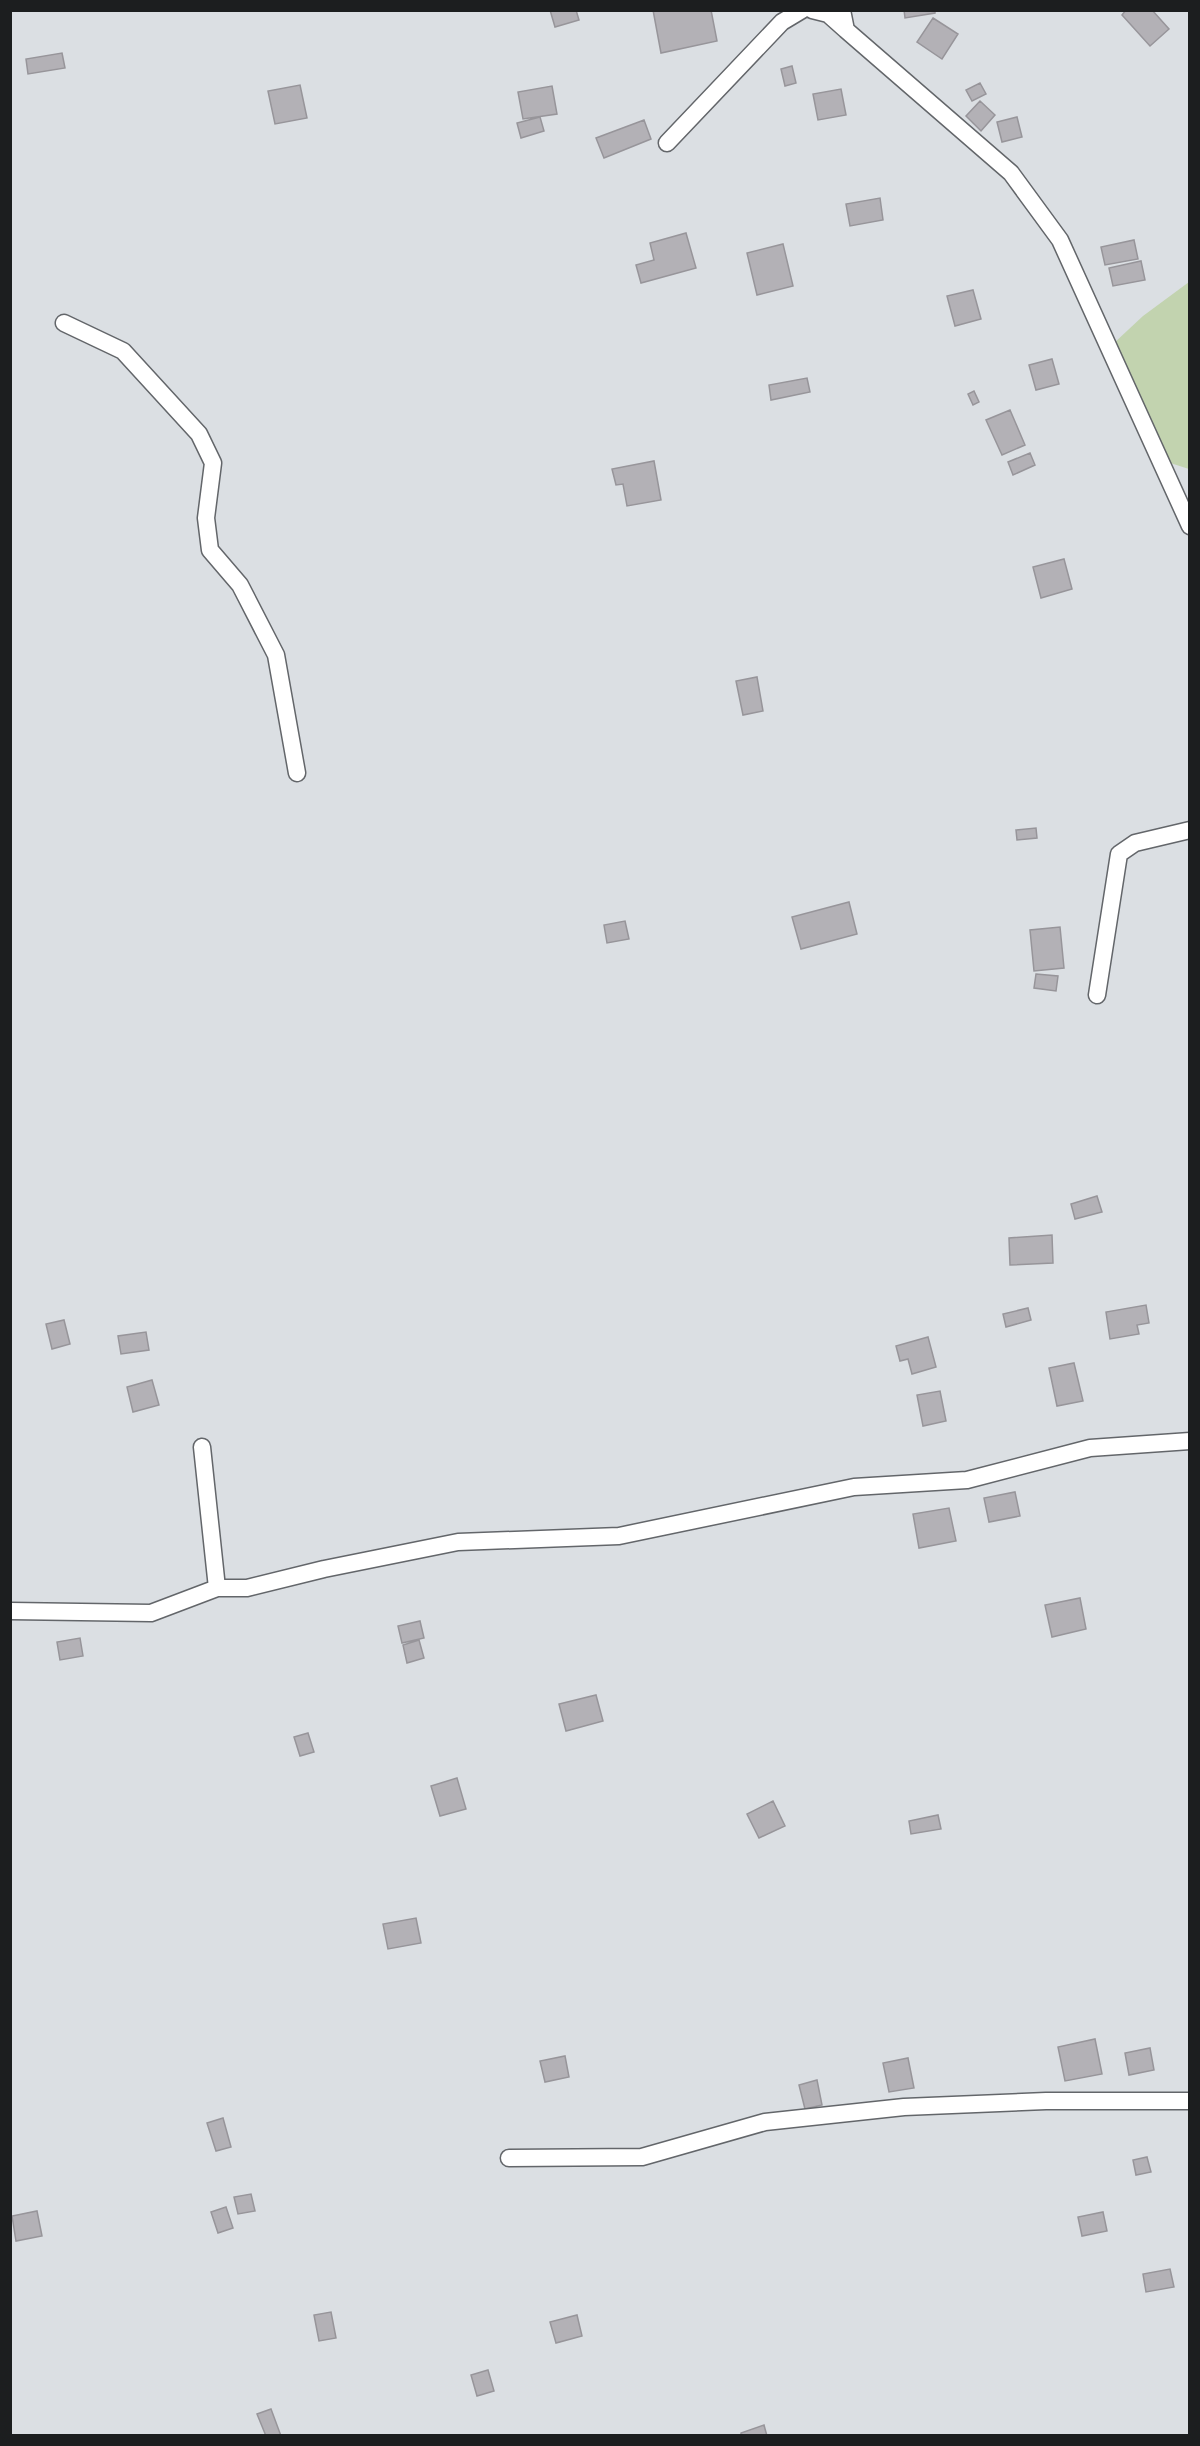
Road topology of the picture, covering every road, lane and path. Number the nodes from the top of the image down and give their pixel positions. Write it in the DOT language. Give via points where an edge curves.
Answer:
graph roads {
  1 [pos="802,10"];
  2 [pos="812,10"];
  3 [pos="842,10"];
  4 [pos="846,30"];
  5 [pos="667,143"];
  6 [pos="64,323"];
  7 [pos="1190,526"];
  8 [pos="297,772"];
  9 [pos="1190,830"];
  10 [pos="1097,995"];
  11 [pos="1190,1441"];
  12 [pos="202,1447"];
  13 [pos="217,1588"];
  14 [pos="10,1611"];
  15 [pos="1190,2101"];
  16 [pos="509,2158"];
  1 -- 5 [label="street" via="782,22"];
  2 -- 4 [label="street" via="828,14"];
  3 -- 4 [label="street"];
  4 -- 7 [label="street" via="1011,173 1060,240"];
  6 -- 8 [label="street" via="123,351 199,434 213,463 206,518 210,550 240,585 276,655"];
  9 -- 10 [label="street" via="1135,843 1119,854"];
  11 -- 13 [label="street" via="1090,1448 967,1480 854,1487 619,1536 458,1542 247,1588"];
  12 -- 13 [label="street"];
  13 -- 14 [label="street" via="151,1613"];
  15 -- 16 [label="street" via="1046,2101 904,2107 765,2122 642,2157"];
}
